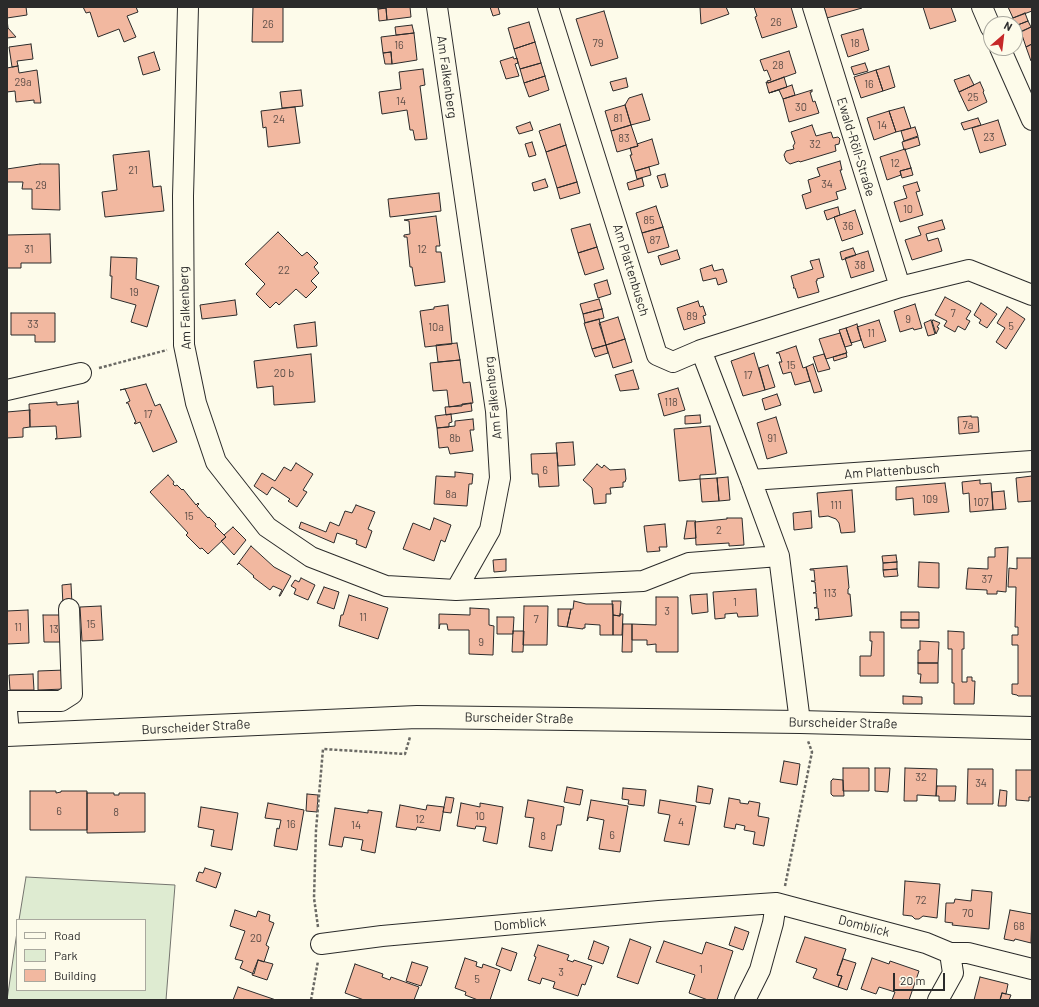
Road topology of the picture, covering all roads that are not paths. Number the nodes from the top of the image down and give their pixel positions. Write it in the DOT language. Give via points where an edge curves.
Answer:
graph roads {
  1 [pos="188,7"];
  2 [pos="437,7"];
  3 [pos="548,7"];
  4 [pos="813,7"];
  5 [pos="1004,56"];
  6 [pos="1032,120"];
  7 [pos="900,287"];
  8 [pos="1032,295"];
  9 [pos="701,350"];
  10 [pos="81,373"];
  11 [pos="7,390"];
  12 [pos="1032,461"];
  13 [pos="751,480"];
  14 [pos="779,556"];
  15 [pos="456,590"];
  16 [pos="69,609"];
  17 [pos="7,701"];
  18 [pos="7,711"];
  19 [pos="800,722"];
  20 [pos="1032,728"];
  21 [pos="8,735"];
  22 [pos="776,903"];
  23 [pos="321,944"];
  24 [pos="950,953"];
  25 [pos="1032,970"];
  26 [pos="745,1000"];
  27 [pos="938,1000"];
  1 -- 15 [label="street, Am Falkenberg" via="183,196 184,345 196,403 216,462 267,527 311,558 386,586"];
  2 -- 15 [label="street, Am Falkenberg" via="496,411 500,478 490,530"];
  3 -- 9 [label="street, Am Plattenbusch" via="657,355 673,362"];
  4 -- 7 [label="street, Ewald-Röll-Straße"];
  5 -- 6 [label="street"];
  7 -- 8 [label="street" via="969,270"];
  7 -- 9 [label="street"];
  9 -- 13 [label="street"];
  10 -- 11 [label="street"];
  12 -- 13 [label="street, Am Plattenbusch"];
  13 -- 14 [label="street"];
  14 -- 15 [label="street, Am Falkenberg" via="690,563 643,581"];
  14 -- 19 [label="street"];
  16 -- 17 [label="street" via="72,694 61,701"];
  18 -- 21 [label="street"];
  19 -- 20 [label="main road, Burscheider Straße"];
  19 -- 21 [label="main road, Burscheider Straße" via="417,717"];
  22 -- 23 [label="street, Domblick" via="659,911 382,936"];
  22 -- 24 [label="street, Domblick" via="926,943"];
  22 -- 26 [label="street" via="760,970"];
  24 -- 25 [label="street, Domblick" via="968,953"];
  24 -- 27 [label="street" via="954,973"];
}
